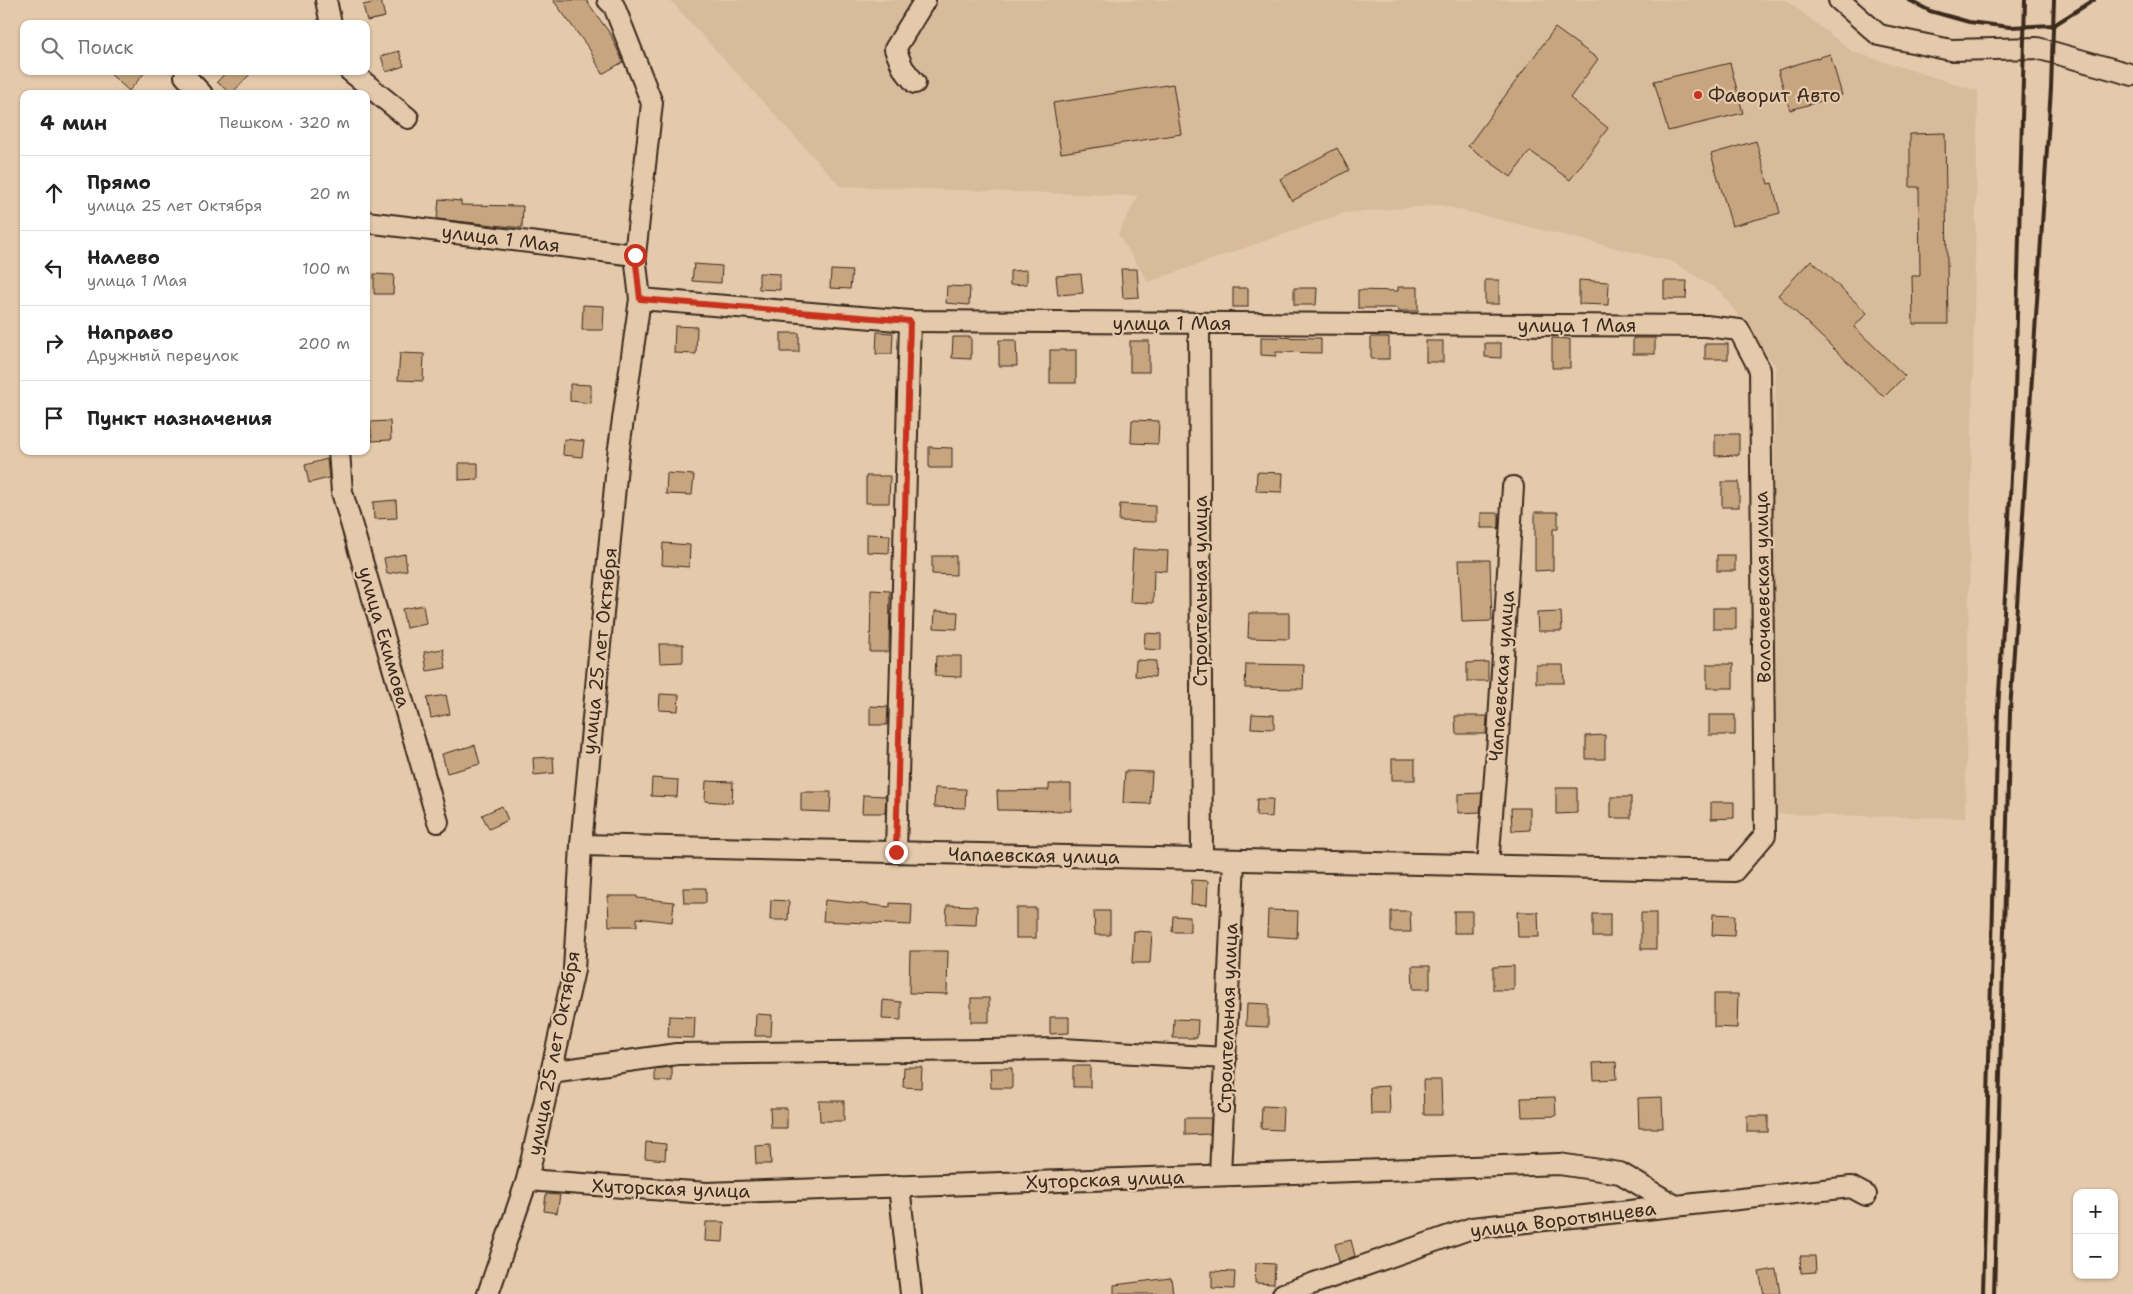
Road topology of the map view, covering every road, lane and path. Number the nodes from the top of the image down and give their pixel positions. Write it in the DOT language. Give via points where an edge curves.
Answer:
graph roads {
  1 [pos="326,0"];
  2 [pos="925,0"];
  3 [pos="1840,0"];
  4 [pos="613,2"];
  5 [pos="329,20"];
  6 [pos="355,75"];
  7 [pos="185,76"];
  8 [pos="2133,76"];
  9 [pos="915,83"];
  10 [pos="198,90"];
  11 [pos="408,118"];
  12 [pos="370,222"];
  13 [pos="635,255"];
  14 [pos="640,299"];
  15 [pos="910,321"];
  16 [pos="1199,324"];
  17 [pos="1706,326"];
  18 [pos="339,455"];
  19 [pos="1513,488"];
  20 [pos="438,822"];
  21 [pos="581,845"];
  22 [pos="896,852"];
  23 [pos="1202,859"];
  24 [pos="1234,860"];
  25 [pos="1488,865"];
  26 [pos="1734,871"];
  27 [pos="1226,1058"];
  28 [pos="551,1072"];
  29 [pos="1220,1176"];
  30 [pos="527,1180"];
  31 [pos="899,1186"];
  32 [pos="1866,1194"];
  33 [pos="1674,1205"];
  34 [pos="488,1294"];
  35 [pos="911,1294"];
  36 [pos="1283,1294"];
  1 -- 5 [label="street"];
  2 -- 9 [label="street" via="895,49 902,68"];
  3 -- 8 [label="street" via="1879,35 1951,50 2037,48"];
  4 -- 13 [label="street, улица 25 лет Октября" via="652,102"];
  6 -- 11 [label="street"];
  7 -- 10 [label="street"];
  12 -- 13 [label="street, улица 1 Мая"];
  13 -- 14 [label="street, улица 25 лет Октября"];
  14 -- 15 [label="street, улица 1 Мая"];
  14 -- 21 [label="street, улица 25 лет Октября" via="618,455"];
  15 -- 16 [label="street, улица 1 Мая"];
  15 -- 22 [label="street"];
  16 -- 17 [label="street, улица 1 Мая"];
  16 -- 23 [label="street, Строительная улица"];
  17 -- 26 [label="street, Волочаевская улица" via="1739,330 1760,370 1765,835"];
  18 -- 20 [label="street, улица Екимова" via="342,492"];
  19 -- 25 [label="street, Чапаевская улица"];
  21 -- 22 [label="street, Чапаевская улица"];
  21 -- 28 [label="street, улица 25 лет Октября" via="574,970"];
  22 -- 23 [label="street, Чапаевская улица"];
  23 -- 24 [label="street, Чапаевская улица"];
  24 -- 25 [label="street, Чапаевская улица"];
  24 -- 27 [label="street, Строительная улица"];
  25 -- 26 [label="street, Чапаевская улица"];
  27 -- 28 [label="street" via="1062,1049 677,1054"];
  27 -- 29 [label="street, Строительная улица"];
  28 -- 30 [label="street, улица 25 лет Октября"];
  29 -- 31 [label="street, Хуторская улица"];
  29 -- 33 [label="street, Хуторская улица" via="1559,1164 1620,1173"];
  30 -- 31 [label="street, Хуторская улица" via="707,1193"];
  30 -- 34 [label="street, улица 25 лет Октября"];
  31 -- 35 [label="street"];
  32 -- 33 [label="street, улица Воротынцева" via="1851,1187"];
  33 -- 36 [label="street, улица Воротынцева" via="1472,1228"];
}
